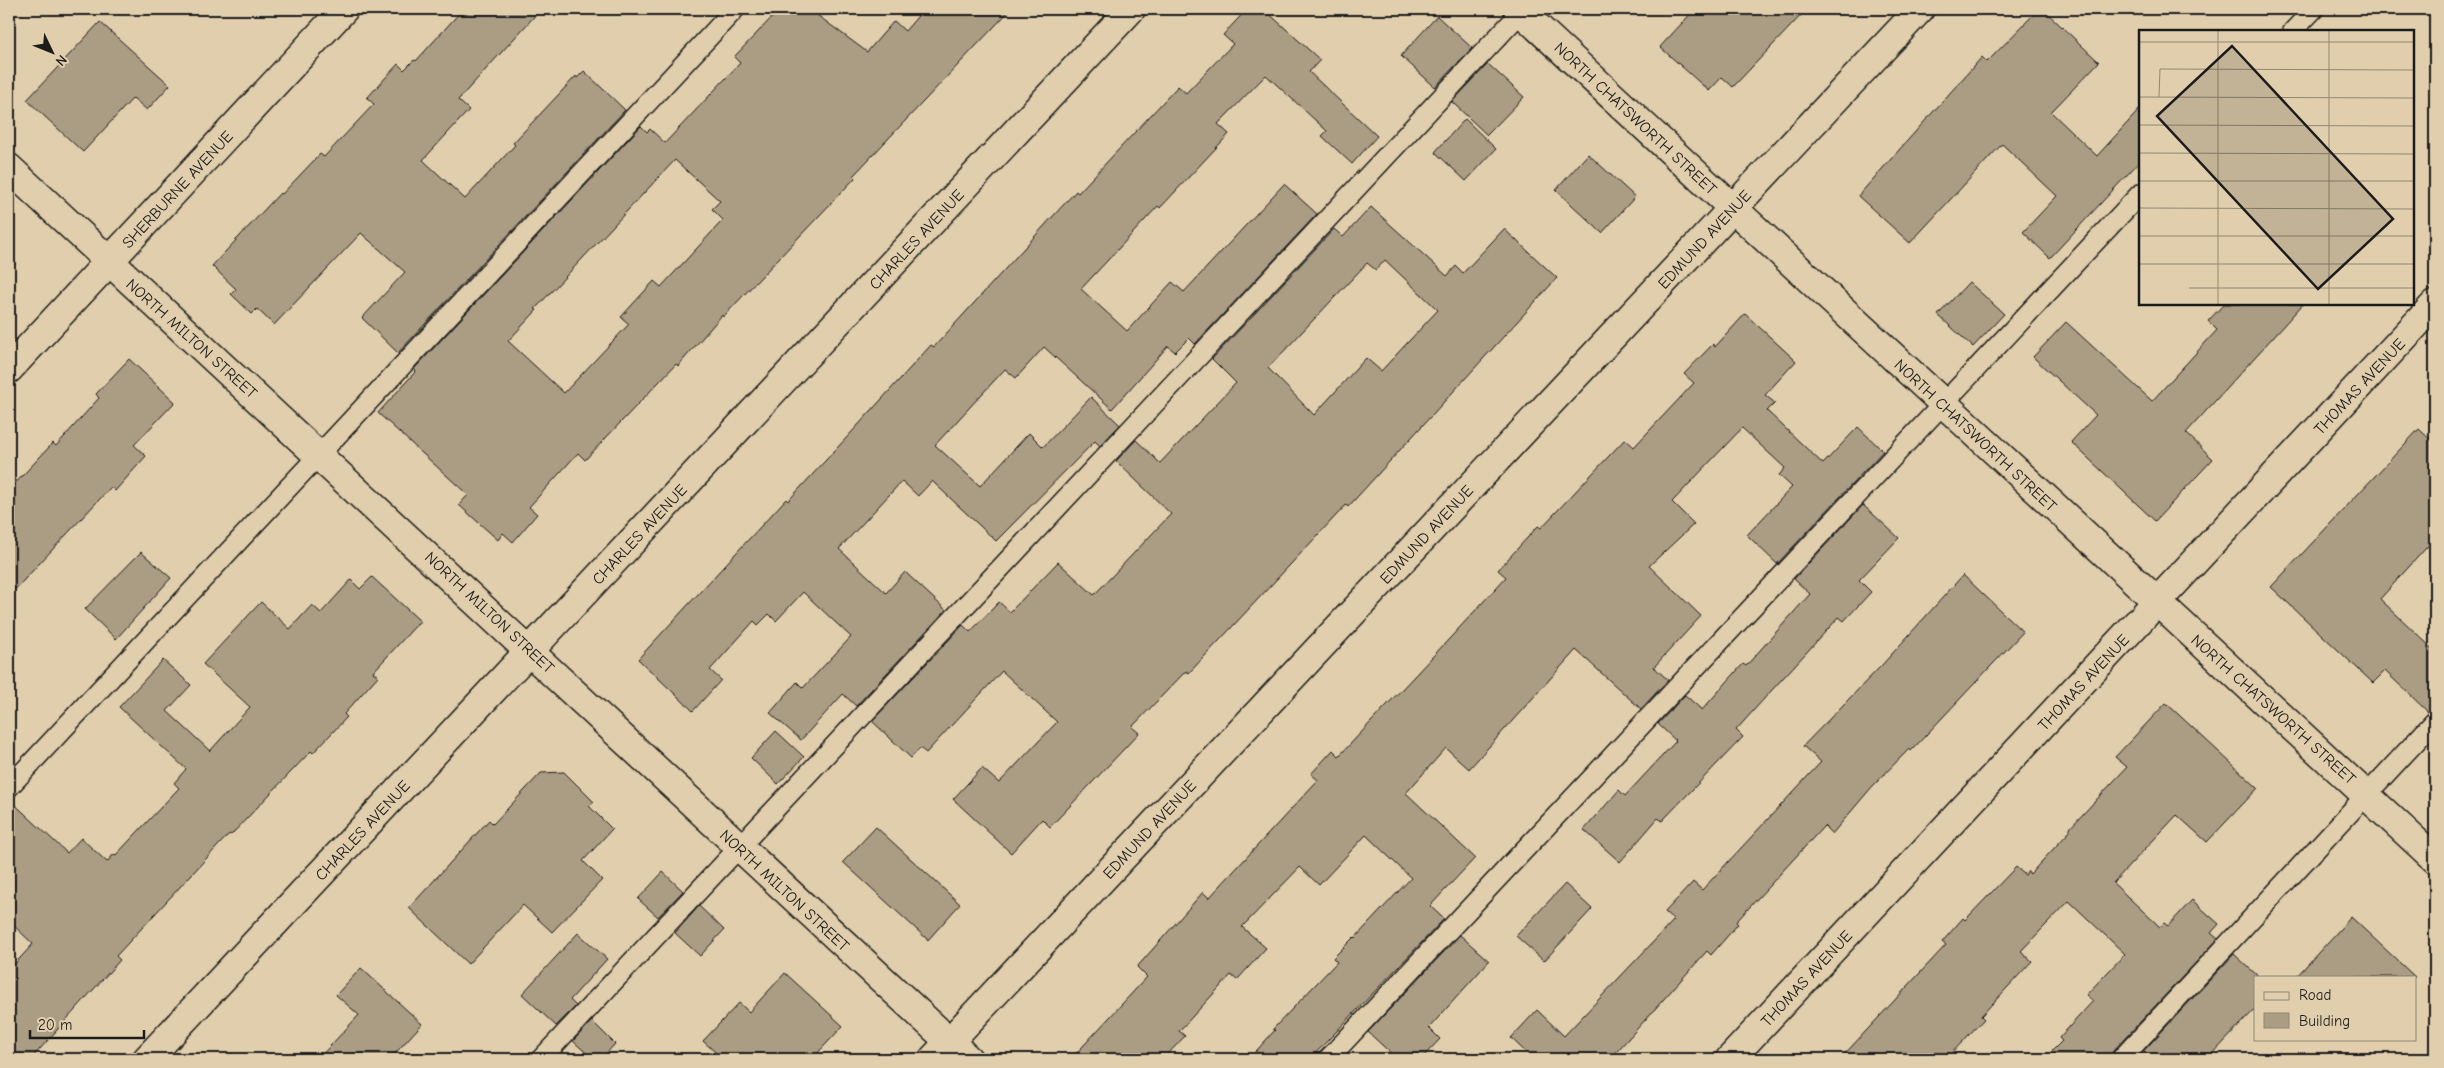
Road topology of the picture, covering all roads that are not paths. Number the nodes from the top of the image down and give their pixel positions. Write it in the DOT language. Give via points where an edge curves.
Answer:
graph roads {
  1 [pos="344,9"];
  2 [pos="735,9"];
  3 [pos="1131,9"];
  4 [pos="1920,9"];
  5 [pos="2314,9"];
  6 [pos="1521,10"];
  7 [pos="2294,30"];
  8 [pos="9,168"];
  9 [pos="2139,195"];
  10 [pos="1733,208"];
  11 [pos="109,262"];
  12 [pos="2435,304"];
  13 [pos="9,369"];
  14 [pos="1942,404"];
  15 [pos="320,454"];
  16 [pos="2157,603"];
  17 [pos="531,650"];
  18 [pos="2435,721"];
  19 [pos="9,787"];
  20 [pos="2367,794"];
  21 [pos="740,849"];
  22 [pos="2435,859"];
  23 [pos="950,1053"];
  24 [pos="147,1059"];
  25 [pos="541,1059"];
  26 [pos="1328,1059"];
  27 [pos="1730,1059"];
  28 [pos="2121,1059"];
  1 -- 11 [label="street, SHERBURNE AVENUE"];
  2 -- 15 [label="lane"];
  3 -- 17 [label="street, CHARLES AVENUE"];
  4 -- 10 [label="street, EDMUND AVENUE"];
  5 -- 7 [label="lane"];
  6 -- 10 [label="street, NORTH CHATSWORTH STREET"];
  6 -- 21 [label="lane"];
  8 -- 11 [label="street, NORTH MILTON STREET"];
  9 -- 14 [label="lane"];
  10 -- 14 [label="street, NORTH CHATSWORTH STREET"];
  10 -- 23 [label="street, EDMUND AVENUE"];
  11 -- 13 [label="street, SHERBURNE AVENUE"];
  11 -- 15 [label="street, NORTH MILTON STREET"];
  12 -- 16 [label="street, THOMAS AVENUE"];
  14 -- 16 [label="street, NORTH CHATSWORTH STREET"];
  14 -- 26 [label="lane"];
  15 -- 17 [label="street, NORTH MILTON STREET"];
  15 -- 19 [label="lane"];
  16 -- 20 [label="street, NORTH CHATSWORTH STREET"];
  16 -- 27 [label="street, THOMAS AVENUE"];
  17 -- 21 [label="street, NORTH MILTON STREET"];
  17 -- 24 [label="street, CHARLES AVENUE"];
  18 -- 20 [label="lane"];
  20 -- 22 [label="street, NORTH CHATSWORTH STREET"];
  20 -- 28 [label="lane"];
  21 -- 23 [label="street, NORTH MILTON STREET"];
  21 -- 25 [label="lane"];
}
